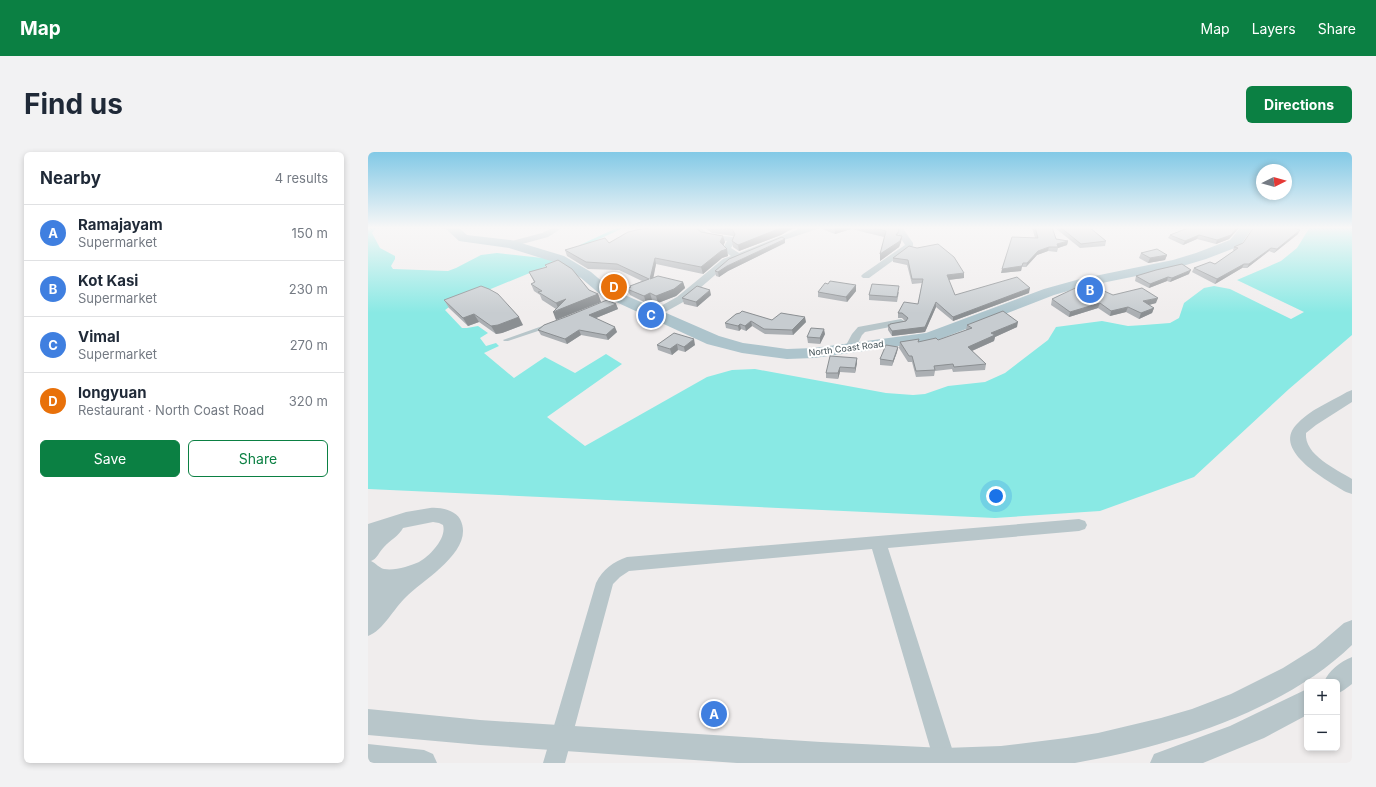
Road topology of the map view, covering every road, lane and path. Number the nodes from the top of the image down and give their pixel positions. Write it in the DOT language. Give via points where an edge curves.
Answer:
graph roads {
  1 [pos="547,256"];
  2 [pos="738,256"];
  3 [pos="895,256"];
  4 [pos="1202,256"];
  5 [pos="866,276"];
  6 [pos="654,314"];
  7 [pos="901,322"];
  8 [pos="554,324"];
  9 [pos="506,340"];
  10 [pos="851,347"];
  11 [pos="1352,395"];
  12 [pos="1352,488"];
  13 [pos="405,521"];
  14 [pos="1079,525"];
  15 [pos="368,532"];
  16 [pos="878,542"];
  17 [pos="368,554"];
  18 [pos="431,563"];
  19 [pos="372,572"];
  20 [pos="370,623"];
  21 [pos="1352,630"];
  22 [pos="1352,669"];
  23 [pos="1340,679"];
  24 [pos="1304,703"];
  25 [pos="368,722"];
  26 [pos="561,739"];
  27 [pos="368,757"];
  28 [pos="945,761"];
  29 [pos="424,763"];
  30 [pos="554,763"];
  31 [pos="1163,763"];
  1 -- 6 [label="main road, North Coast Road" via="586,275 615,299"];
  2 -- 6 [label="street" via="726,261 681,299"];
  3 -- 5 [label="street"];
  4 -- 10 [label="main road, North Coast Road" via="1176,264 1080,283 1049,292 929,338"];
  6 -- 10 [label="main road, North Coast Road" via="713,340 742,348 787,354"];
  7 -- 10 [label="street" via="862,328"];
  8 -- 9 [label="lane"];
  11 -- 12 [label="street" via="1310,422 1298,434 1297,439 1300,448 1310,459"];
  13 -- 15 [label="street"];
  13 -- 17 [label="street" via="382,536"];
  13 -- 18 [label="street" via="419,516 437,515 450,519 455,534 451,544"];
  14 -- 16 [label="street"];
  16 -- 26 [label="street" via="627,564 617,568 605,583"];
  16 -- 28 [label="street"];
  18 -- 19 [label="street" via="412,573 392,578"];
  18 -- 20 [label="street" via="400,590"];
  19 -- 20 [label="street" via="378,589 377,604"];
  21 -- 28 [label="street" via="1324,656 1269,689 1237,704 1181,724 1077,750 1008,758"];
  22 -- 23 [label="street"];
  24 -- 31 [label="street" via="1247,733"];
  25 -- 26 [label="street" via="456,732"];
  26 -- 28 [label="street"];
  26 -- 30 [label="street"];
  27 -- 29 [label="street"];
}
